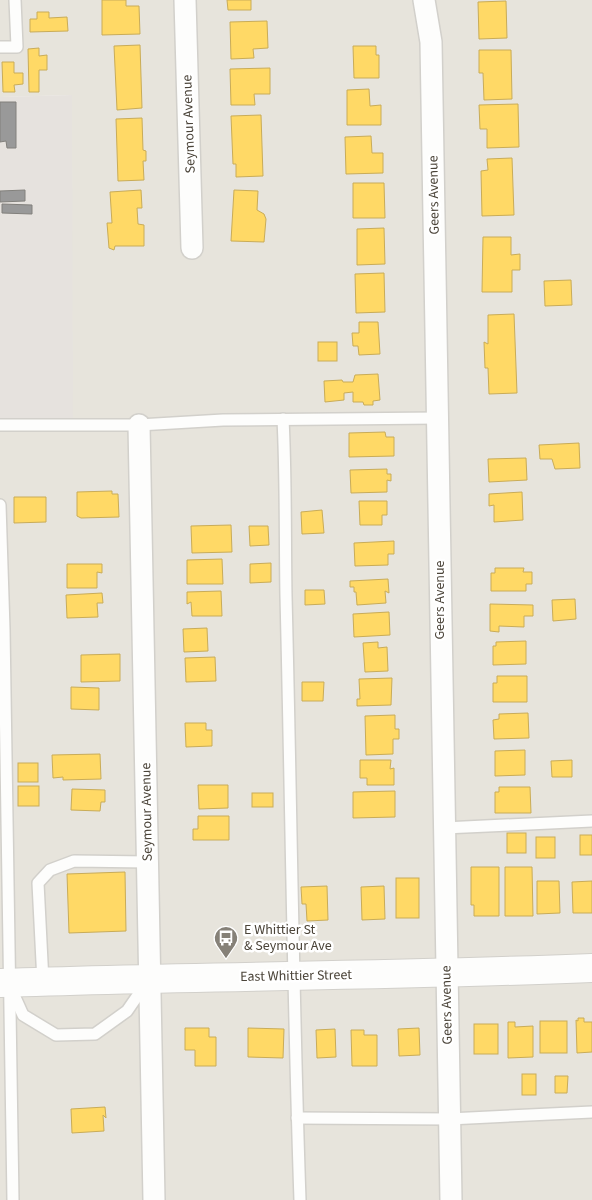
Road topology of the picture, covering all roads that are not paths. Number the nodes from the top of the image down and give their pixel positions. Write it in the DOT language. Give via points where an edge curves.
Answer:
graph roads {
  1 [pos="16,0"];
  2 [pos="185,0"];
  3 [pos="424,0"];
  4 [pos="0,47"];
  5 [pos="192,248"];
  6 [pos="438,418"];
  7 [pos="283,419"];
  8 [pos="0,425"];
  9 [pos="139,425"];
  10 [pos="0,505"];
  11 [pos="592,821"];
  12 [pos="444,828"];
  13 [pos="148,862"];
  14 [pos="592,968"];
  15 [pos="446,973"];
  16 [pos="293,975"];
  17 [pos="150,978"];
  18 [pos="43,982"];
  19 [pos="4,983"];
  20 [pos="592,1112"];
  21 [pos="297,1118"];
  22 [pos="449,1119"];
  23 [pos="12,1200"];
  24 [pos="154,1200"];
  25 [pos="300,1200"];
  26 [pos="451,1200"];
  1 -- 4 [label="lane" via="17,47"];
  2 -- 5 [label="street, Seymour Avenue"];
  3 -- 6 [label="street, Geers Avenue" via="431,42"];
  6 -- 7 [label="lane"];
  6 -- 12 [label="street, Geers Avenue"];
  7 -- 9 [label="lane"];
  7 -- 16 [label="lane"];
  8 -- 9 [label="lane"];
  9 -- 13 [label="street, Seymour Avenue"];
  10 -- 19 [label="lane" via="4,629"];
  11 -- 12 [label="lane"];
  12 -- 15 [label="street, Geers Avenue"];
  13 -- 17 [label="street, Seymour Avenue"];
  13 -- 18 [label="lane" via="74,861 50,870 38,883"];
  14 -- 15 [label="street, East Whittier Street"];
  15 -- 16 [label="street, East Whittier Street"];
  15 -- 22 [label="street, Geers Avenue"];
  16 -- 17 [label="street, East Whittier Street"];
  16 -- 21 [label="lane"];
  17 -- 18 [label="street, East Whittier Street"];
  17 -- 19 [label="lane" via="127,1011 95,1034 56,1035 23,1015"];
  17 -- 24 [label="street, Seymour Avenue"];
  18 -- 19 [label="street, East Whittier Street"];
  19 -- 23 [label="lane"];
  20 -- 22 [label="lane"];
  21 -- 22 [label="lane"];
  21 -- 25 [label="lane"];
  22 -- 26 [label="street, Geers Avenue"];
}
